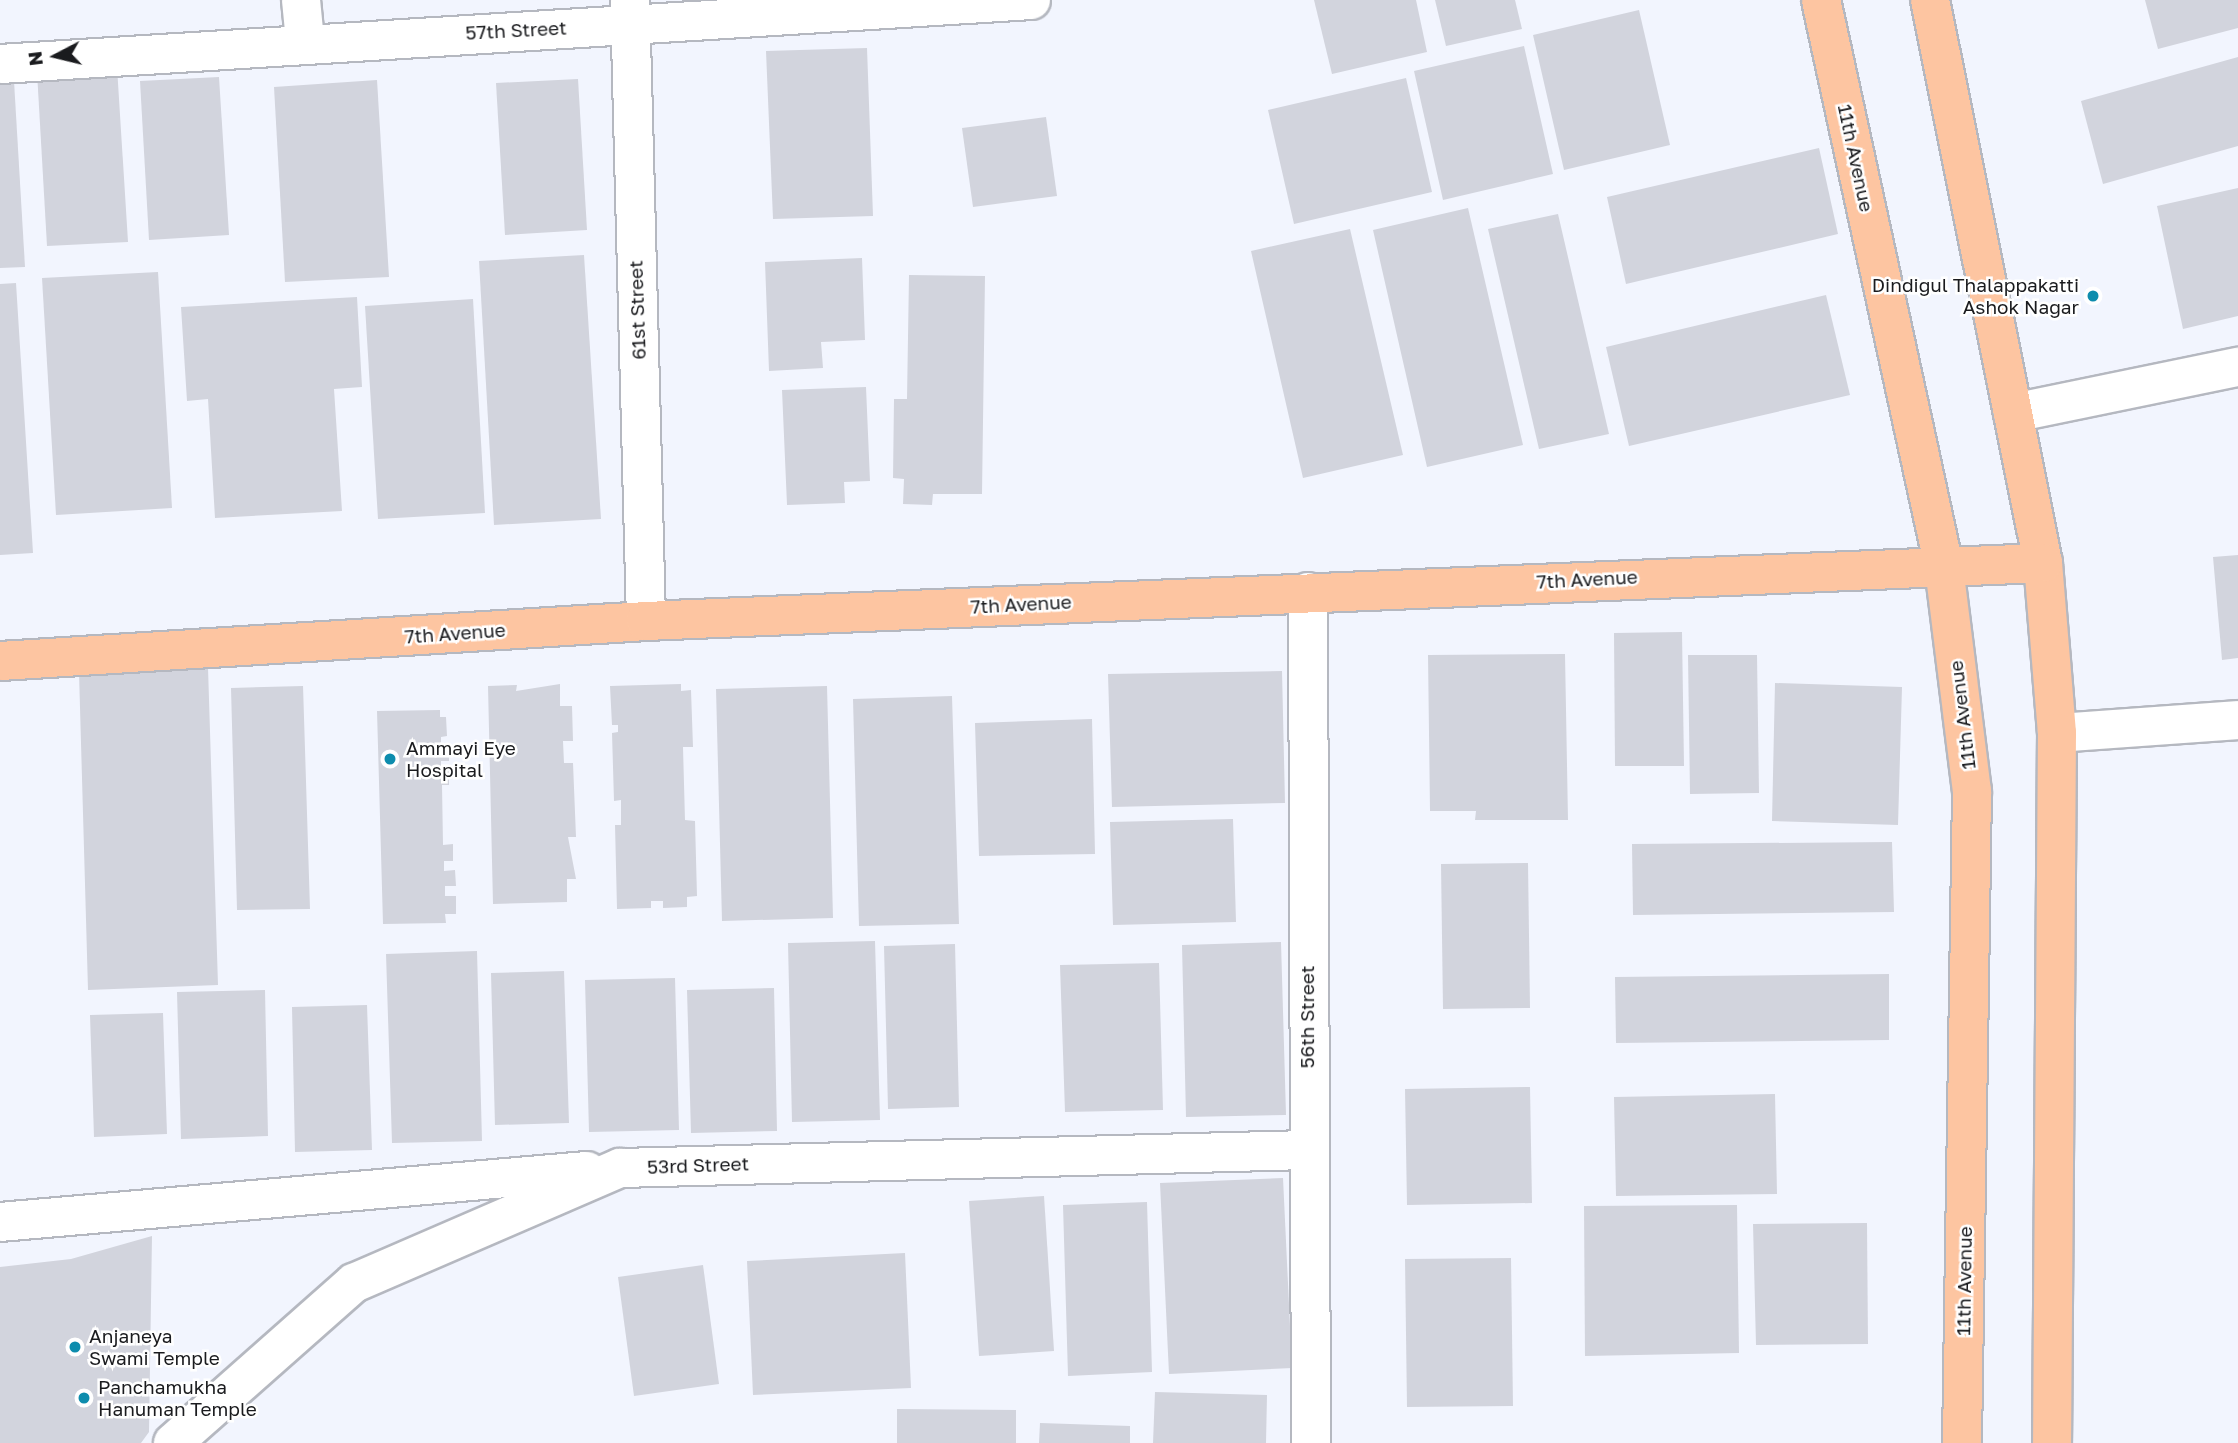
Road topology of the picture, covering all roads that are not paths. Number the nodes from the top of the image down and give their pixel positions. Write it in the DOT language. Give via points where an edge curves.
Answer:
graph roads {
  1 [pos="301,0"];
  2 [pos="1031,0"];
  3 [pos="1821,0"];
  4 [pos="1930,0"];
  5 [pos="630,12"];
  6 [pos="305,41"];
  7 [pos="0,64"];
  8 [pos="2238,367"];
  9 [pos="2012,413"];
  10 [pos="2043,563"];
  11 [pos="1944,567"];
  12 [pos="1308,592"];
  13 [pos="646,621"];
  14 [pos="0,661"];
  15 [pos="2238,720"];
  16 [pos="2057,733"];
  17 [pos="1307,1150"];
  18 [pos="620,1168"];
  19 [pos="0,1222"];
  20 [pos="173,1443"];
  21 [pos="1311,1443"];
  22 [pos="1962,1443"];
  23 [pos="2052,1443"];
  1 -- 6 [label="street"];
  2 -- 5 [label="street, 57th Street"];
  3 -- 11 [label="main road, 11th Avenue"];
  4 -- 9 [label="main road"];
  5 -- 6 [label="street, 57th Street"];
  5 -- 13 [label="street, 61st Street"];
  6 -- 7 [label="street, 57th Street"];
  8 -- 9 [label="street"];
  9 -- 10 [label="main road"];
  10 -- 11 [label="main road, 7th Avenue"];
  10 -- 16 [label="main road"];
  11 -- 12 [label="main road, 7th Avenue"];
  11 -- 22 [label="main road, 11th Avenue" via="1972,791"];
  12 -- 13 [label="main road, 7th Avenue"];
  12 -- 17 [label="street, 56th Street"];
  13 -- 14 [label="main road, 7th Avenue"];
  15 -- 16 [label="street"];
  16 -- 23 [label="main road"];
  17 -- 18 [label="street, 53rd Street"];
  17 -- 21 [label="street, 56th Street"];
  18 -- 19 [label="street"];
  18 -- 20 [label="street, 53rd Street" via="354,1283"];
}
